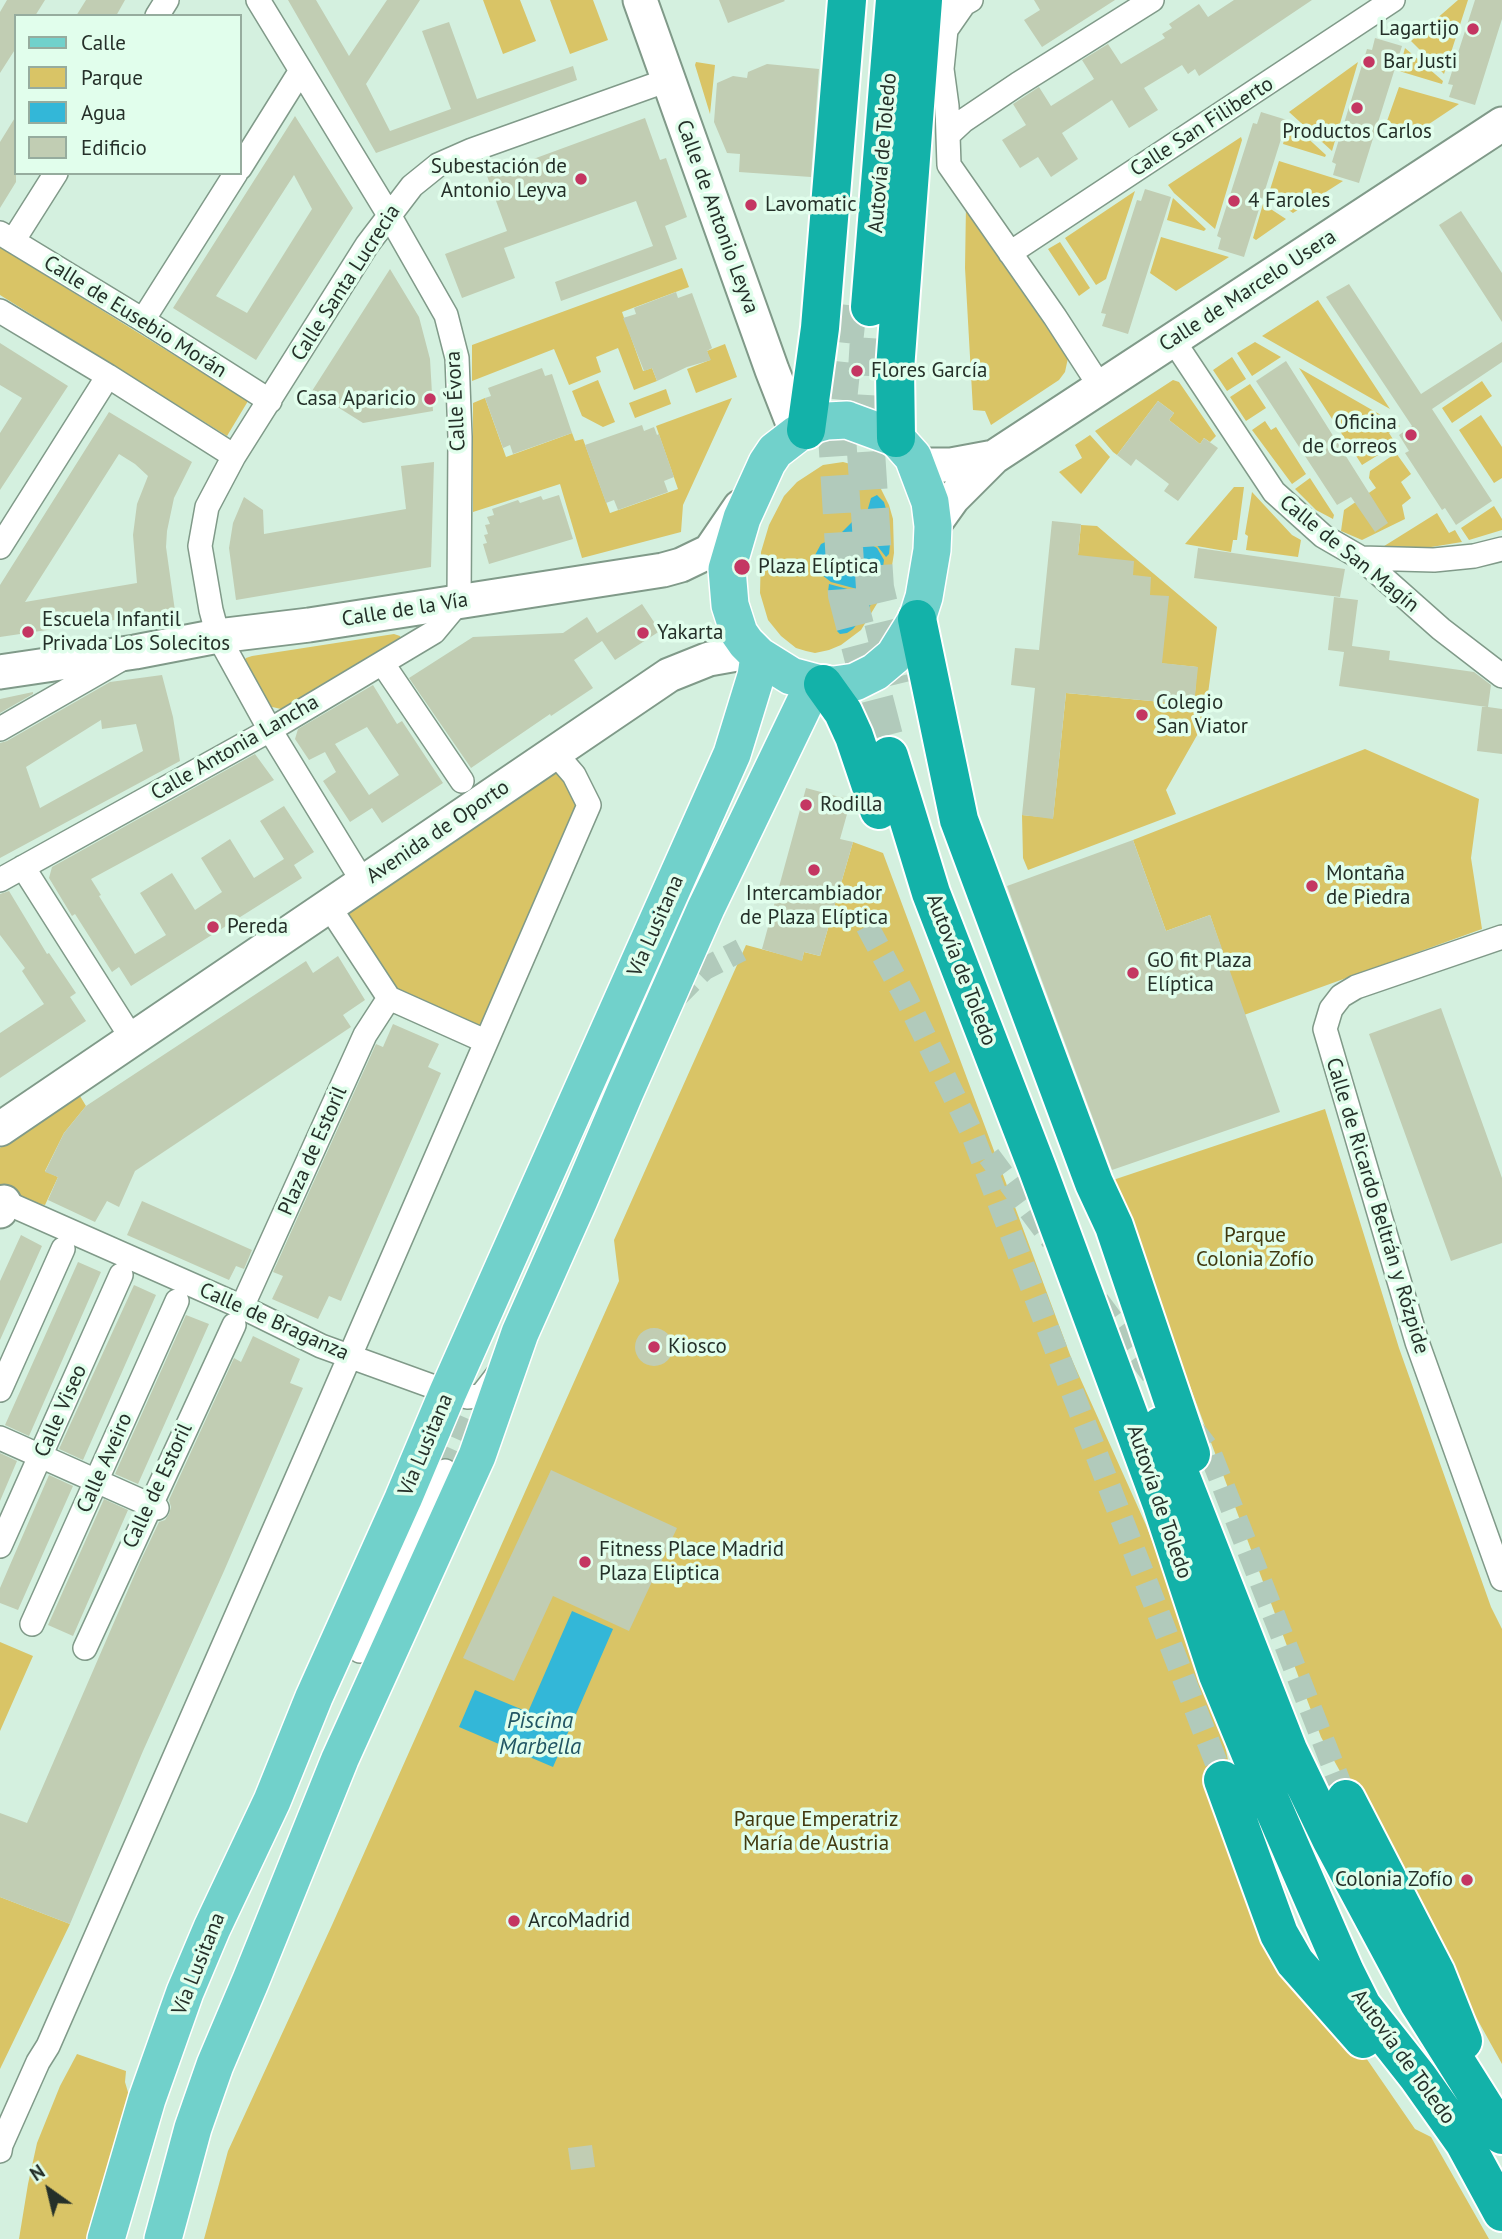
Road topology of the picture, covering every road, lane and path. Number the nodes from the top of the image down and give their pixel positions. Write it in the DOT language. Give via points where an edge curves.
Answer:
graph roads {
  1 [pos="258,0"];
  2 [pos="640,0"];
  3 [pos="847,0"];
  4 [pos="873,0"];
  5 [pos="895,0"];
  6 [pos="923,0"];
  7 [pos="949,0"];
  8 [pos="971,0"];
  9 [pos="1152,0"];
  10 [pos="1393,0"];
  11 [pos="946,30"];
  12 [pos="943,69"];
  13 [pos="300,72"];
  14 [pos="668,80"];
  15 [pos="1502,124"];
  16 [pos="948,135"];
  17 [pos="242,164"];
  18 [pos="54,175"];
  19 [pos="235,175"];
  20 [pos="389,215"];
  21 [pos="907,227"];
  22 [pos="6,237"];
  23 [pos="1010,253"];
  24 [pos="0,311"];
  25 [pos="143,320"];
  26 [pos="1173,340"];
  27 [pos="108,376"];
  28 [pos="1101,388"];
  29 [pos="270,401"];
  30 [pos="801,432"];
  31 [pos="907,451"];
  32 [pos="234,456"];
  33 [pos="994,457"];
  34 [pos="764,470"];
  35 [pos="933,526"];
  36 [pos="0,547"];
  37 [pos="1502,549"];
  38 [pos="1361,558"];
  39 [pos="459,602"];
  40 [pos="917,619"];
  41 [pos="218,636"];
  42 [pos="135,652"];
  43 [pos="757,653"];
  44 [pos="387,670"];
  45 [pos="0,672"];
  46 [pos="1502,676"];
  47 [pos="820,684"];
  48 [pos="0,729"];
  49 [pos="270,730"];
  50 [pos="555,753"];
  51 [pos="462,782"];
  52 [pos="23,867"];
  53 [pos="0,880"];
  54 [pos="363,882"];
  55 [pos="328,905"];
  56 [pos="1502,937"];
  57 [pos="389,998"];
  58 [pos="134,1039"];
  59 [pos="485,1041"];
  60 [pos="0,1129"];
  61 [pos="1,1204"];
  62 [pos="63,1249"];
  63 [pos="121,1275"];
  64 [pos="177,1301"];
  65 [pos="238,1316"];
  66 [pos="520,1333"];
  67 [pos="349,1355"];
  68 [pos="0,1390"];
  69 [pos="448,1392"];
  70 [pos="0,1438"];
  71 [pos="41,1456"];
  72 [pos="445,1471"];
  73 [pos="96,1481"];
  74 [pos="153,1507"];
  75 [pos="0,1546"];
  76 [pos="1502,1579"];
  77 [pos="32,1624"];
  78 [pos="85,1648"];
  79 [pos="360,1651"];
  80 [pos="1218,1675"];
  81 [pos="1265,1694"];
  82 [pos="1223,1780"];
  83 [pos="1346,1799"];
  84 [pos="163,2052"];
  85 [pos="215,2065"];
  86 [pos="1418,2077"];
  87 [pos="1497,2127"];
  88 [pos="0,2151"];
  89 [pos="1502,2211"];
  90 [pos="106,2239"];
  91 [pos="163,2239"];
  1 -- 13 [label="street, Calle Évora"];
  2 -- 14 [label="main road, Calle de Antonio Leyva"];
  3 -- 30 [label="highway" via="820,328"];
  4 -- 5 [label="highway, Autovía de Toledo" via="859,306"];
  6 -- 21 [label="highway"];
  7 -- 11 [label="street"];
  8 -- 11 [label="street"];
  9 -- 16 [label="street" via="1029,77"];
  10 -- 23 [label="street, Calle San Filiberto"];
  11 -- 12 [label="street"];
  12 -- 16 [label="street"];
  12 -- 21 [label="street"];
  13 -- 17 [label="street"];
  13 -- 20 [label="street, Calle Évora"];
  14 -- 20 [label="street, Calle Santa Lucrecia" via="438,165 412,186"];
  14 -- 30 [label="main road, Calle de Antonio Leyva"];
  15 -- 26 [label="main road, Calle de Marcelo Usera"];
  16 -- 23 [label="street" via="948,165"];
  18 -- 22 [label="street"];
  19 -- 25 [label="street"];
  20 -- 29 [label="street, Calle Santa Lucrecia"];
  20 -- 39 [label="street, Calle Évora" via="446,315 457,358"];
  21 -- 31 [label="highway" via="895,369"];
  22 -- 25 [label="street, Calle de Eusebio Morán"];
  23 -- 28 [label="street"];
  24 -- 27 [label="street"];
  25 -- 29 [label="street, Calle de Eusebio Morán"];
  26 -- 28 [label="main road, Calle de Marcelo Usera"];
  26 -- 38 [label="street, Calle de San Magín" via="1273,492 1323,536"];
  27 -- 32 [label="street"];
  27 -- 36 [label="street"];
  28 -- 33 [label="main road, Calle de Marcelo Usera"];
  29 -- 32 [label="street, Calle Santa Lucrecia"];
  30 -- 31 [label="main road" via="827,421 847,421"];
  30 -- 34 [label="main road" via="775,451"];
  31 -- 33 [label="main road, Calle de Marcelo Usera" via="951,465"];
  31 -- 35 [label="main road" via="930,502"];
  32 -- 41 [label="street, Calle Santa Lucrecia" via="207,507 200,546"];
  33 -- 35 [label="main road, Calle de Marcelo Usera" via="953,498"];
  34 -- 39 [label="main road, Calle de la Vía" via="710,551 681,565"];
  34 -- 43 [label="main road" via="742,518 727,569 735,623"];
  35 -- 40 [label="main road" via="929,575"];
  37 -- 38 [label="street" via="1434,560"];
  38 -- 46 [label="street, Calle de San Magín"];
  39 -- 41 [label="main road, Calle de la Vía"];
  39 -- 49 [label="street, Calle Antonia Lancha" via="434,632"];
  40 -- 47 [label="main road" via="894,656 875,672 855,682"];
  40 -- 81 [label="highway" via="959,820 1084,1158 1114,1226 1252,1635"];
  41 -- 42 [label="main road, Calle de la Vía"];
  41 -- 49 [label="street, Calle Santa Lucrecia"];
  42 -- 45 [label="main road, Calle de la Vía"];
  42 -- 48 [label="street"];
  43 -- 47 [label="main road" via="791,676"];
  43 -- 50 [label="main road, Avenida de Oporto" via="709,659 669,675"];
  43 -- 69 [label="main road, Vía Lusitana" via="756,677 732,754"];
  44 -- 51 [label="street"];
  47 -- 66 [label="main road, Vía Lusitana" via="809,694 706,908"];
  47 -- 80 [label="highway" via="855,736 919,932 1106,1421 1190,1624"];
  49 -- 52 [label="street, Calle Antonia Lancha"];
  49 -- 54 [label="street, Calle Santa Lucrecia"];
  50 -- 54 [label="main road, Avenida de Oporto"];
  50 -- 59 [label="street" via="574,775 589,805"];
  52 -- 53 [label="street, Calle Antonia Lancha"];
  52 -- 58 [label="street"];
  54 -- 55 [label="main road, Avenida de Oporto"];
  55 -- 57 [label="street"];
  55 -- 58 [label="main road, Avenida de Oporto"];
  56 -- 76 [label="street, Calle de Ricardo Beltrán y Rózpide" via="1356,987 1331,1009 1325,1029 1417,1342"];
  57 -- 59 [label="street"];
  57 -- 65 [label="street, Plaza de Estoril" via="365,1035"];
  58 -- 60 [label="main road, Avenida de Oporto"];
  59 -- 67 [label="street"];
  61 -- 65 [label="street, Calle de Braganza"];
  62 -- 68 [label="street"];
  63 -- 71 [label="street, Calle Viseo"];
  64 -- 73 [label="street, Calle Aveiro"];
  65 -- 67 [label="street, Calle de Braganza"];
  65 -- 74 [label="street, Calle de Estoril"];
  66 -- 69 [label="street, Calle de Braganza" via="481,1396"];
  66 -- 85 [label="main road, Vía Lusitana" via="478,1456 340,1759"];
  67 -- 69 [label="street, Calle de Braganza"];
  67 -- 88 [label="street"];
  69 -- 84 [label="main road, Vía Lusitana" via="272,1801 212,1928"];
  70 -- 71 [label="street"];
  71 -- 73 [label="street"];
  71 -- 75 [label="street, Calle Viseo"];
  72 -- 79 [label="street"];
  73 -- 74 [label="street"];
  73 -- 77 [label="street, Calle Aveiro"];
  74 -- 78 [label="street, Calle de Estoril"];
  80 -- 81 [label="highway, Autovía de Toledo" via="1162,1505 931,893 902,754"];
  80 -- 86 [label="highway, Autovía de Toledo" via="1345,1972 1363,2006"];
  81 -- 87 [label="highway, Autovía de Toledo" via="1377,1928"];
  82 -- 86 [label="highway" via="1279,1934 1295,1962 1377,2055"];
  83 -- 87 [label="highway" via="1436,1973"];
  84 -- 85 [label="main road" via="169,2067 188,2081 203,2077"];
  84 -- 90 [label="main road, Vía Lusitana"];
  85 -- 91 [label="main road, Vía Lusitana"];
  86 -- 89 [label="highway, Autovía de Toledo" via="1464,2142"];
}
